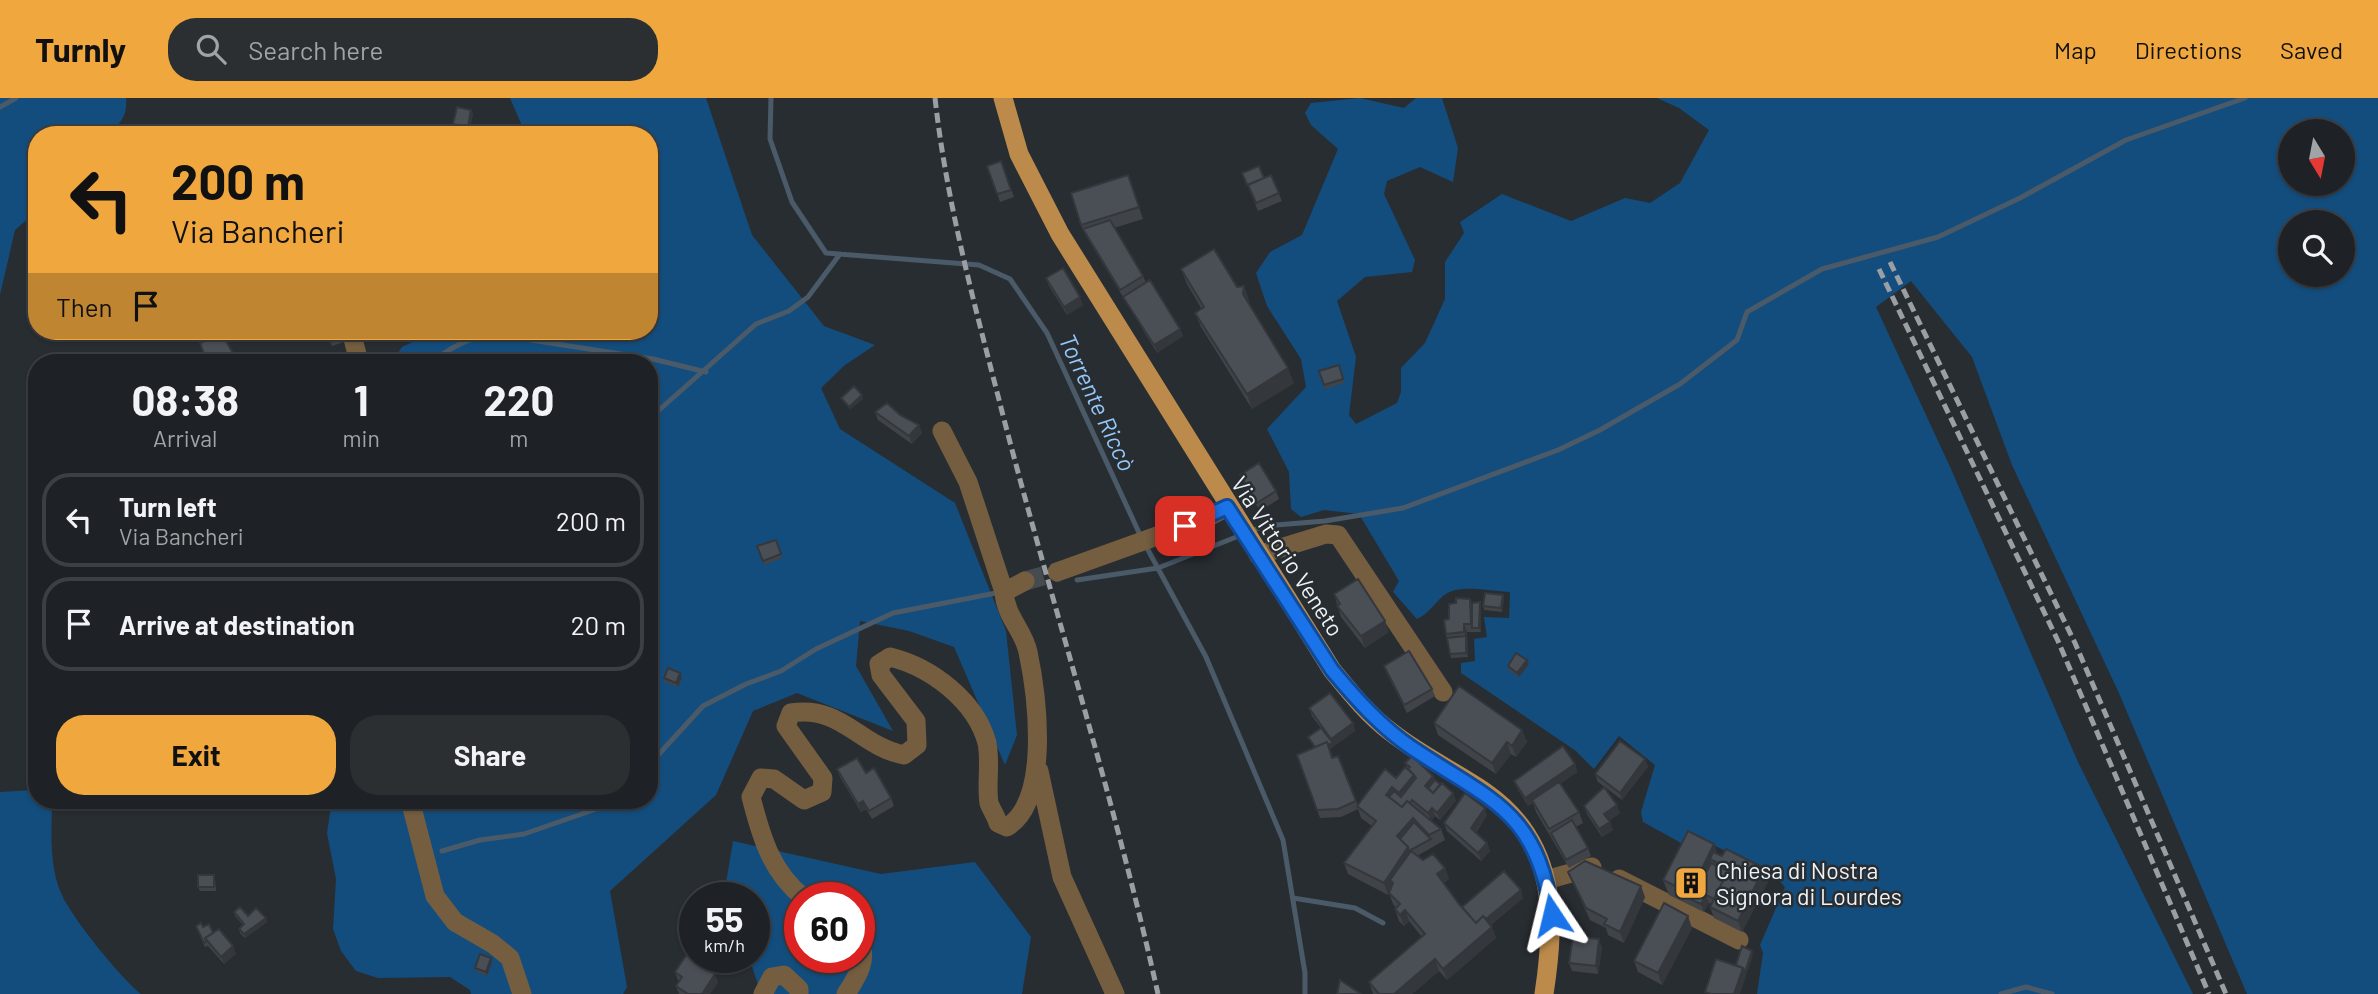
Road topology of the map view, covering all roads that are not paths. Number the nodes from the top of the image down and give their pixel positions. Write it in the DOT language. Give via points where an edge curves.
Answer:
graph roads {
  1 [pos="1003,98"];
  2 [pos="942,430"];
  3 [pos="1227,507"];
  4 [pos="1258,555"];
  5 [pos="1057,572"];
  6 [pos="1025,582"];
  7 [pos="1004,592"];
  8 [pos="1443,692"];
  9 [pos="1038,766"];
  10 [pos="412,809"];
  11 [pos="1546,880"];
  12 [pos="786,882"];
  13 [pos="1739,940"];
  14 [pos="859,973"];
  15 [pos="522,994"];
  16 [pos="762,994"];
  17 [pos="799,994"];
  18 [pos="846,994"];
  19 [pos="1115,994"];
  20 [pos="1544,994"];
  1 -- 3 [label="main road, Via Vittorio Veneto" via="1019,154 1060,234"];
  2 -- 7 [label="street" via="968,482"];
  3 -- 4 [label="main road, Via Vittorio Veneto"];
  3 -- 5 [label="street"];
  4 -- 8 [label="street" via="1326,534 1338,535"];
  4 -- 11 [label="main road, Via Vittorio Veneto" via="1349,691 1388,730 1506,808 1536,853"];
  6 -- 7 [label="street"];
  7 -- 9 [label="street" via="1005,609 1027,649"];
  9 -- 12 [label="street" via="1017,820 1007,827 998,822 989,803 986,743 970,707 916,667 890,657 879,664 881,675 916,721 917,745 904,755 884,751 836,717 791,713 786,726 823,778 822,792 804,800 774,779 761,778 751,797 764,847"];
  9 -- 19 [label="street" via="1062,877"];
  10 -- 15 [label="street" via="436,896 455,922 510,958"];
  11 -- 13 [label="street" via="1595,868"];
  11 -- 20 [label="main road, Via Vittorio Veneto" via="1552,943"];
  14 -- 18 [label="street"];
  16 -- 17 [label="street" via="772,977 784,975"];
}
